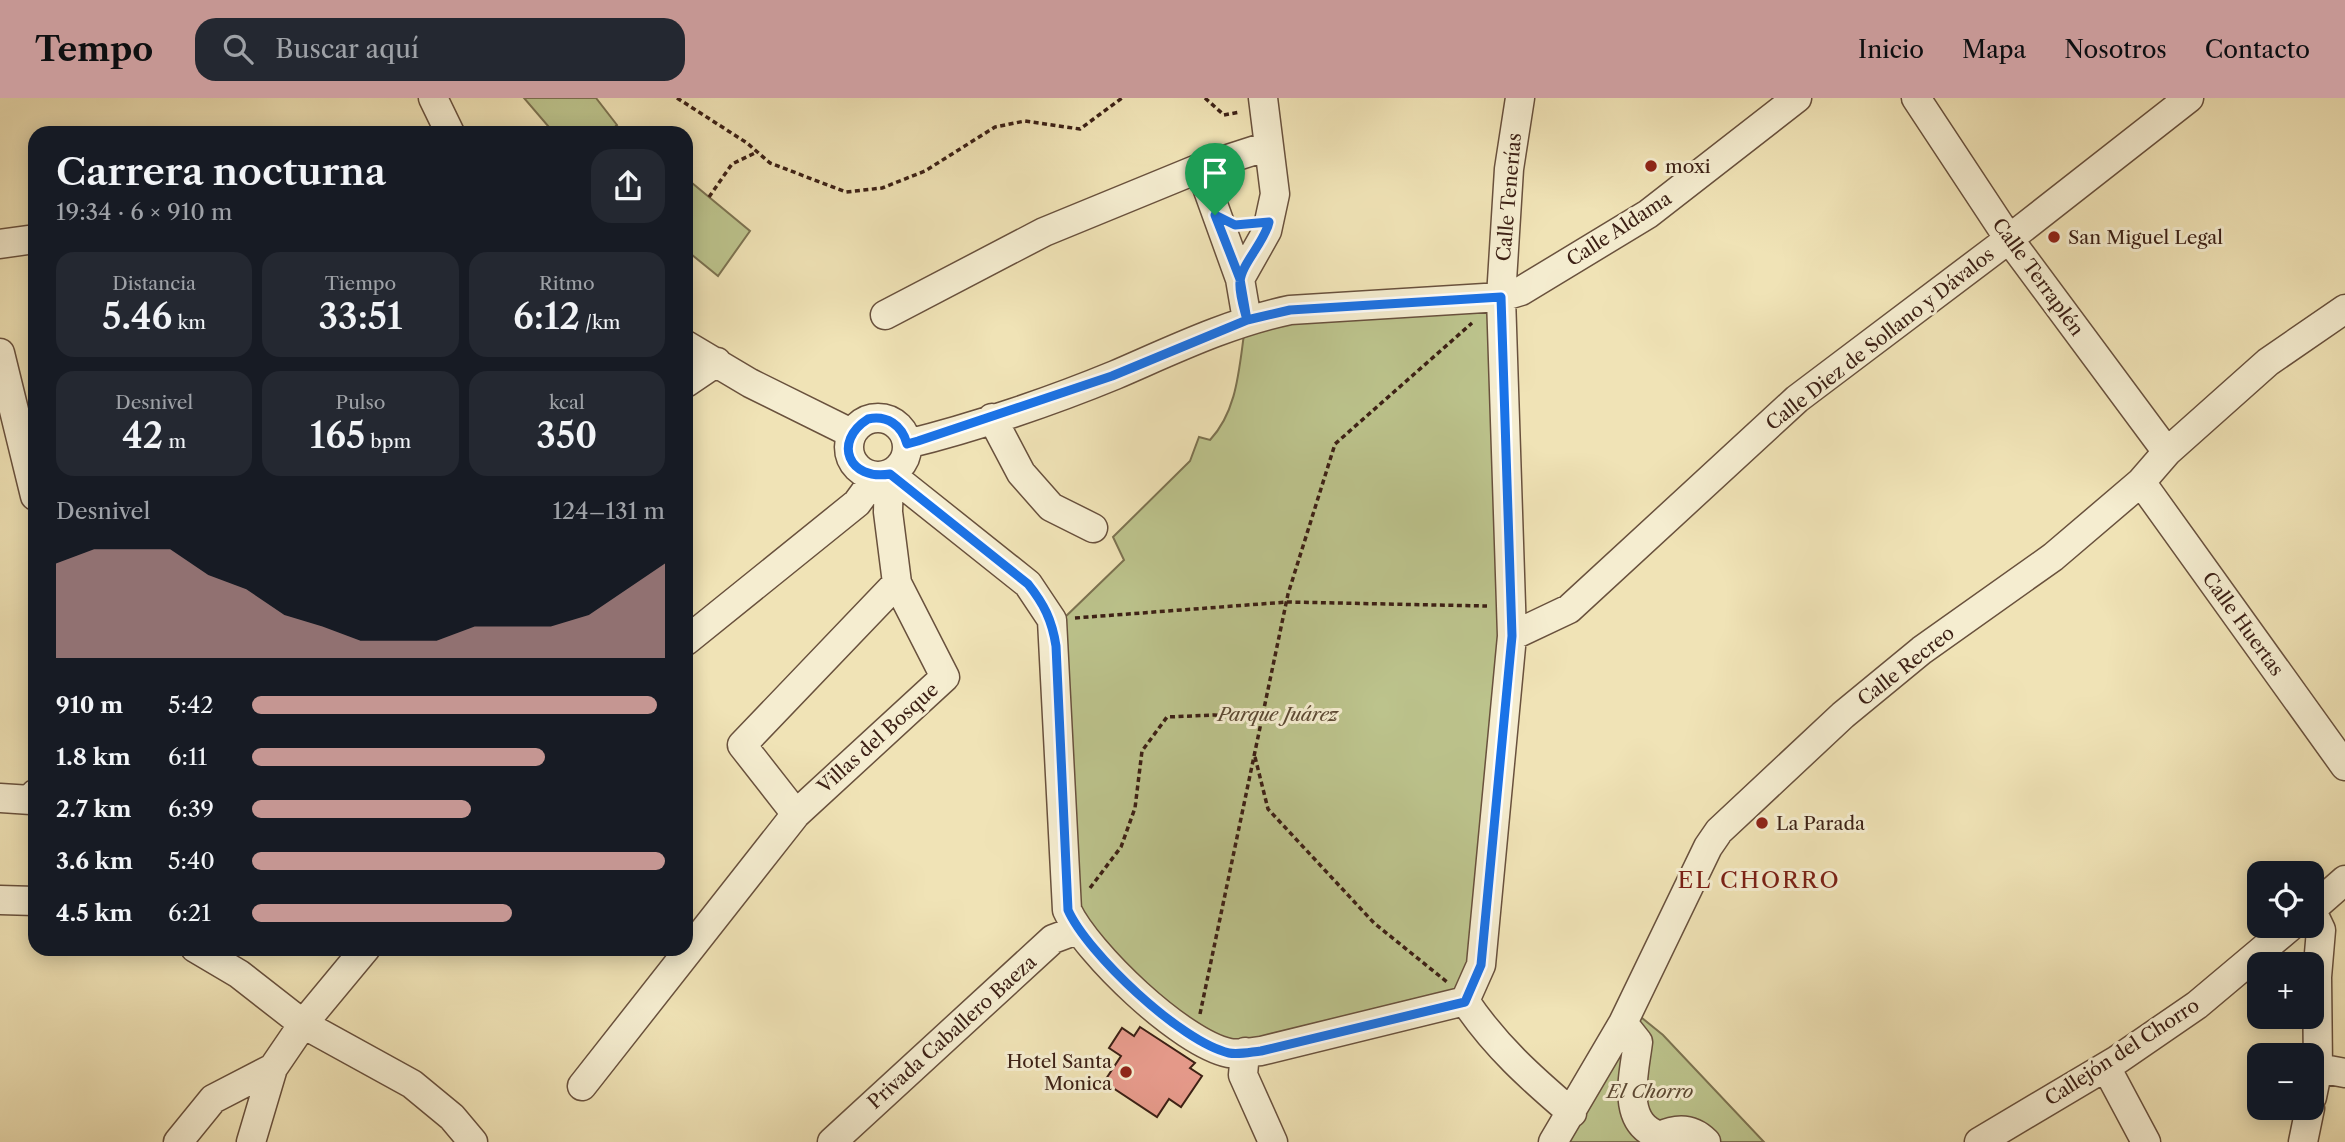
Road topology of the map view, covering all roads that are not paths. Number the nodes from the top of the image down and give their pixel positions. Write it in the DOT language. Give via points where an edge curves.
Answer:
graph roads {
  1 [pos="433,98"];
  2 [pos="1520,98"];
  3 [pos="1797,98"];
  4 [pos="1916,98"];
  5 [pos="2189,98"];
  6 [pos="1266,121"];
  7 [pos="447,126"];
  8 [pos="1200,168"];
  9 [pos="1215,215"];
  10 [pos="1269,222"];
  11 [pos="2009,239"];
  12 [pos="28,240"];
  13 [pos="0,244"];
  14 [pos="1240,279"];
  15 [pos="1501,297"];
  16 [pos="2345,309"];
  17 [pos="885,315"];
  18 [pos="1247,320"];
  19 [pos="693,349"];
  20 [pos="0,353"];
  21 [pos="717,362"];
  22 [pos="693,378"];
  23 [pos="992,418"];
  24 [pos="851,433"];
  25 [pos="907,444"];
  26 [pos="2167,452"];
  27 [pos="28,467"];
  28 [pos="885,475"];
  29 [pos="2141,482"];
  30 [pos="1093,528"];
  31 [pos="897,583"];
  32 [pos="693,636"];
  33 [pos="1512,636"];
  34 [pos="2345,766"];
  35 [pos="28,797"];
  36 [pos="0,798"];
  37 [pos="796,814"];
  38 [pos="2345,880"];
  39 [pos="2324,899"];
  40 [pos="0,900"];
  41 [pos="28,901"];
  42 [pos="1077,930"];
  43 [pos="2277,938"];
  44 [pos="2320,938"];
  45 [pos="693,945"];
  46 [pos="209,956"];
  47 [pos="359,956"];
  48 [pos="684,956"];
  49 [pos="1465,1002"];
  50 [pos="1623,1023"];
  51 [pos="303,1024"];
  52 [pos="1245,1052"];
  53 [pos="2106,1067"];
  54 [pos="273,1068"];
  55 [pos="2331,1070"];
  56 [pos="582,1086"];
  57 [pos="1572,1113"];
  58 [pos="2307,1120"];
  59 [pos="178,1142"];
  60 [pos="251,1142"];
  61 [pos="473,1142"];
  62 [pos="832,1142"];
  63 [pos="1273,1142"];
  64 [pos="1553,1142"];
  65 [pos="1706,1142"];
  66 [pos="1979,1142"];
  67 [pos="2146,1142"];
  68 [pos="2303,1142"];
  1 -- 7 [label="street"];
  2 -- 15 [label="street, Calle Tenerías" via="1509,169"];
  3 -- 15 [label="street, Calle Aldama" via="1648,214 1521,291"];
  4 -- 11 [label="street, Calle Terraplén"];
  5 -- 11 [label="street, Calle Diez de Sollano y Dávalos"];
  6 -- 8 [label="street"];
  6 -- 10 [label="street" via="1275,194"];
  8 -- 9 [label="street"];
  8 -- 17 [label="street" via="1044,232"];
  9 -- 10 [label="street" via="1235,225"];
  9 -- 14 [label="street"];
  10 -- 14 [label="street"];
  11 -- 26 [label="street, Calle Terraplén"];
  11 -- 33 [label="street, Calle Diez de Sollano y Dávalos" via="1797,399 1569,609"];
  12 -- 13 [label="street"];
  14 -- 18 [label="street"];
  15 -- 18 [label="street, Calle Aldama" via="1290,310"];
  15 -- 33 [label="street, Calle Tenerías"];
  16 -- 26 [label="street, Calle Recreo" via="2268,362"];
  18 -- 23 [label="street, Calle Aldama" via="1112,376"];
  19 -- 21 [label="street"];
  20 -- 27 [label="street"];
  21 -- 22 [label="street"];
  21 -- 24 [label="street"];
  23 -- 25 [label="street, Calle Aldama"];
  23 -- 30 [label="street" via="1021,473 1051,507"];
  24 -- 25 [label="street" via="868,419 886,419 900,427"];
  24 -- 28 [label="street" via="848,451 853,464 864,474"];
  25 -- 28 [label="street" via="901,466"];
  26 -- 29 [label="street, Calle Recreo"];
  28 -- 31 [label="street"];
  28 -- 32 [label="street"];
  28 -- 42 [label="street" via="1028,584 1052,620 1064,884"];
  29 -- 34 [label="street, Calle Huertas"];
  29 -- 50 [label="street, Calle Recreo" via="2053,557 1922,650 1853,707 1719,831"];
  31 -- 37 [label="street, Villas del Bosque" via="945,677"];
  31 -- 37 [label="street" via="742,744"];
  33 -- 49 [label="street, Calle Tenerías" via="1481,965"];
  35 -- 36 [label="street"];
  37 -- 45 [label="street"];
  38 -- 39 [label="street"];
  40 -- 41 [label="street"];
  42 -- 52 [label="street" via="1155,1010 1231,1054"];
  42 -- 62 [label="street, Privada Caballero Baeza" via="1053,939"];
  43 -- 53 [label="street, Callejón del Chorro" via="2197,1006"];
  44 -- 55 [label="street" via="2317,978"];
  46 -- 51 [label="street"];
  47 -- 51 [label="street"];
  48 -- 56 [label="street"];
  49 -- 52 [label="street"];
  49 -- 57 [label="street" via="1513,1063"];
  50 -- 57 [label="street, Calle Recreo"];
  50 -- 65 [label="street" via="1638,1042 1632,1094 1644,1131 1660,1136 1672,1130 1691,1131"];
  51 -- 54 [label="street"];
  51 -- 61 [label="street" via="412,1084 452,1117"];
  52 -- 63 [label="street" via="1243,1075"];
  53 -- 66 [label="street, Callejón del Chorro"];
  53 -- 67 [label="street"];
  54 -- 59 [label="street" via="213,1099"];
  54 -- 60 [label="street"];
  57 -- 64 [label="street, Calle Recreo"];
  58 -- 68 [label="street"];
}
